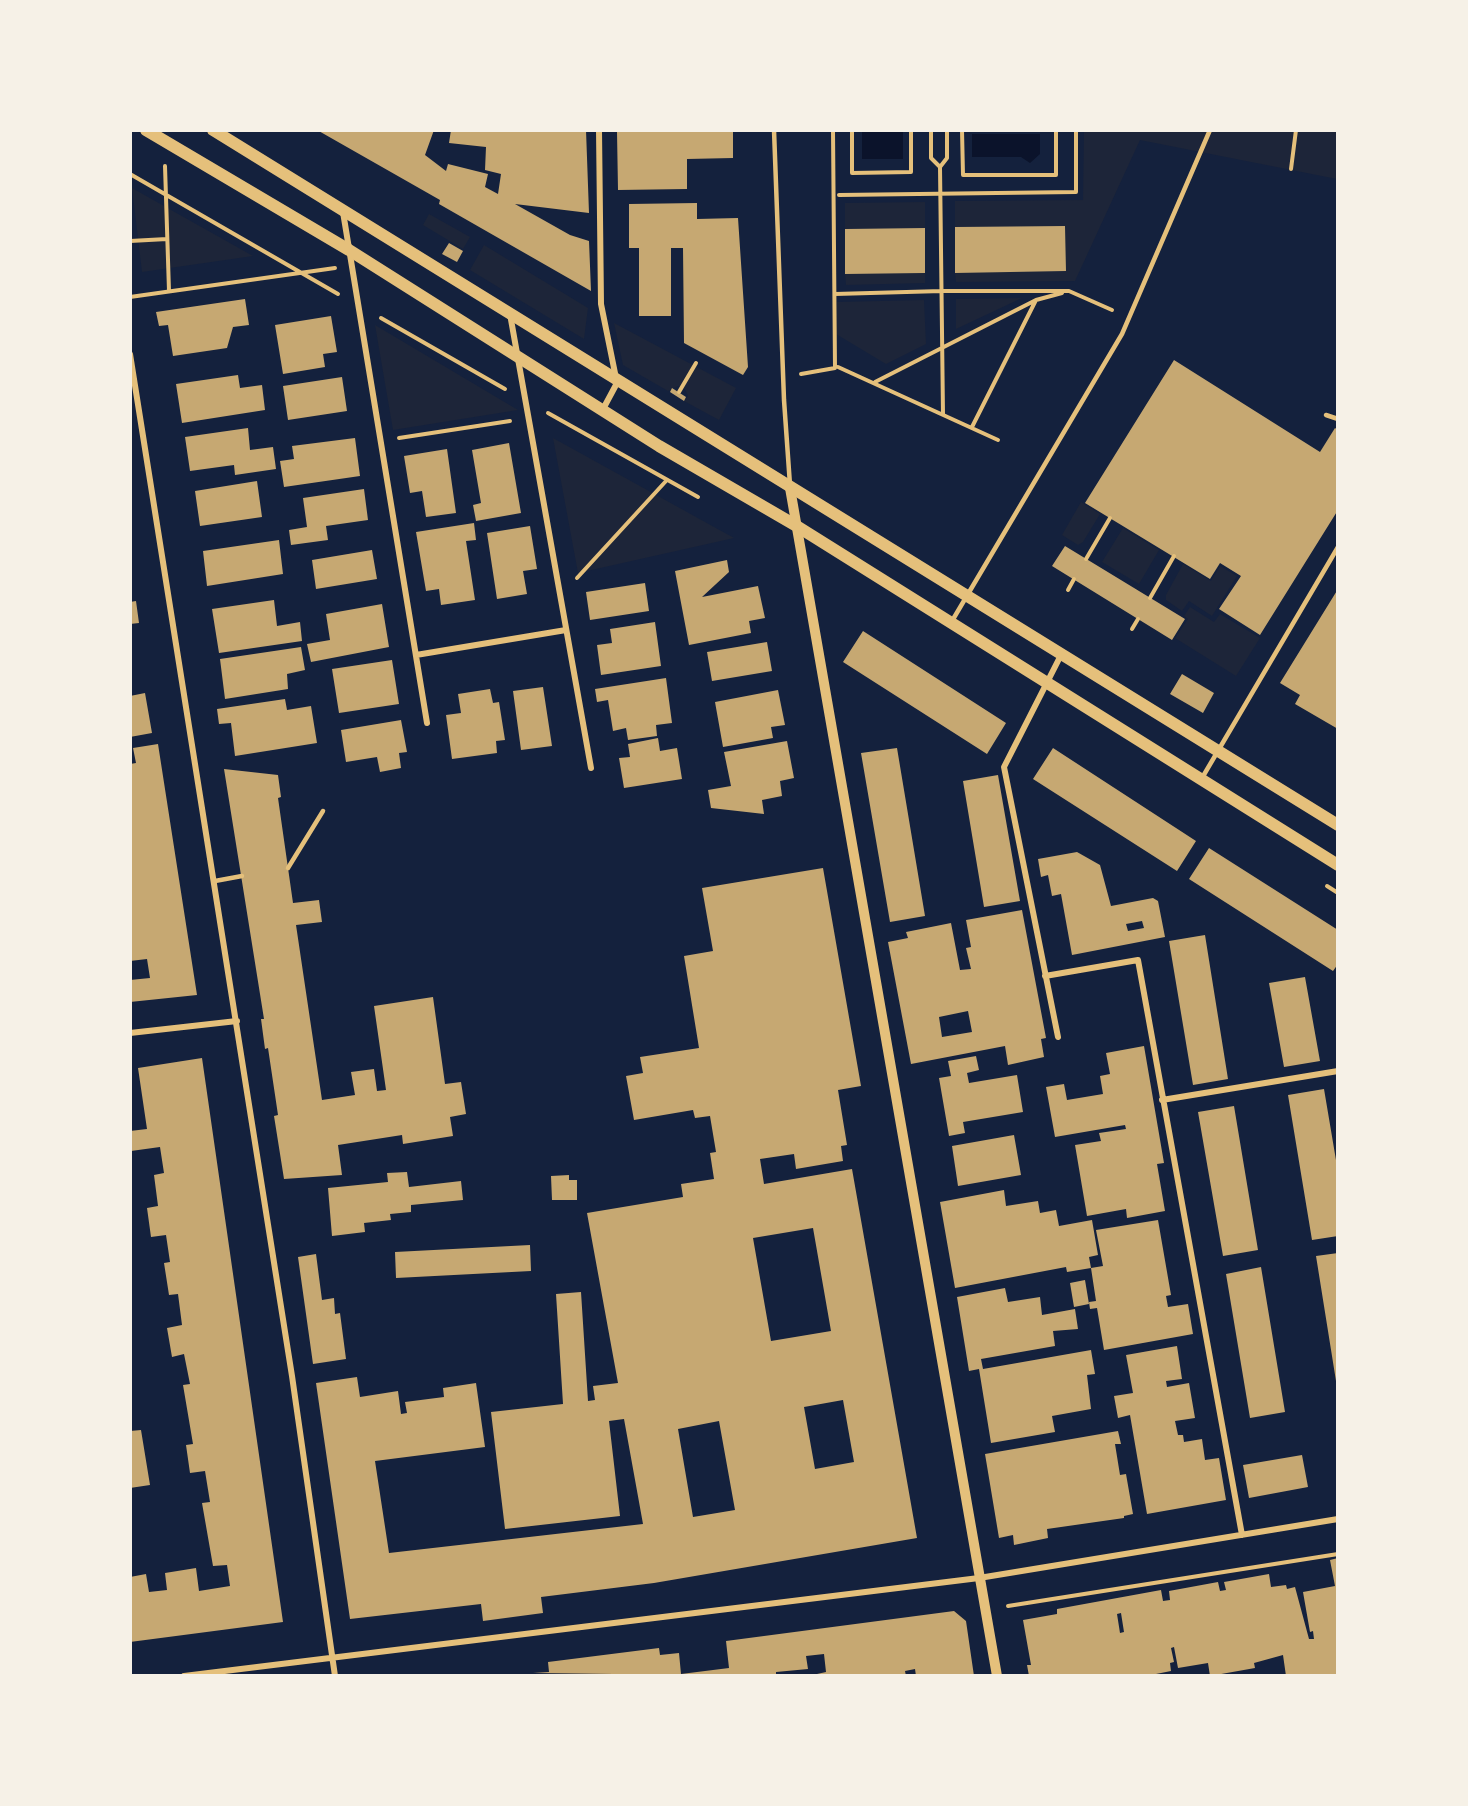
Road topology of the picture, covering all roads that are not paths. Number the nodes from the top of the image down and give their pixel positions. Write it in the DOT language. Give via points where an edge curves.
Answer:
graph roads {
  1 [pos="146,130"];
  2 [pos="213,130"];
  3 [pos="599,130"];
  4 [pos="774,130"];
  5 [pos="1210,130"];
  6 [pos="343,211"];
  7 [pos="349,250"];
  8 [pos="510,314"];
  9 [pos="130,354"];
  10 [pos="518,358"];
  11 [pos="132,370"];
  12 [pos="617,383"];
  13 [pos="602,411"];
  14 [pos="1326,415"];
  15 [pos="1338,419"];
  16 [pos="790,488"];
  17 [pos="795,525"];
  18 [pos="1338,547"];
  19 [pos="965,597"];
  20 [pos="950,625"];
  21 [pos="566,630"];
  22 [pos="416,655"];
  23 [pos="1061,655"];
  24 [pos="1046,684"];
  25 [pos="427,723"];
  26 [pos="1217,751"];
  27 [pos="591,768"];
  28 [pos="1201,780"];
  29 [pos="323,811"];
  30 [pos="1338,825"];
  31 [pos="1338,865"];
  32 [pos="288,868"];
  33 [pos="242,876"];
  34 [pos="215,881"];
  35 [pos="1045,976"];
  36 [pos="237,1021"];
  37 [pos="130,1033"];
  38 [pos="1058,1038"];
  39 [pos="1338,1071"];
  40 [pos="1162,1100"];
  41 [pos="1338,1520"];
  42 [pos="1242,1535"];
  43 [pos="979,1578"];
  44 [pos="332,1657"];
  45 [pos="184,1676"];
  46 [pos="335,1676"];
  47 [pos="997,1676"];
  1 -- 7 [label="main road"];
  2 -- 6 [label="main road"];
  3 -- 12 [label="street" via="601,304"];
  4 -- 16 [label="lane"];
  5 -- 19 [label="lane" via="1130,317 1069,427"];
  6 -- 7 [label="street"];
  6 -- 8 [label="main road"];
  7 -- 10 [label="main road"];
  7 -- 22 [label="street"];
  8 -- 10 [label="street"];
  8 -- 12 [label="main road"];
  9 -- 11 [label="street"];
  10 -- 13 [label="main road"];
  10 -- 21 [label="street"];
  11 -- 34 [label="street"];
  12 -- 13 [label="street"];
  12 -- 16 [label="main road"];
  13 -- 17 [label="main road"];
  14 -- 15 [label="lane"];
  16 -- 17 [label="street"];
  16 -- 19 [label="main road"];
  17 -- 20 [label="main road"];
  17 -- 43 [label="street"];
  18 -- 26 [label="lane"];
  19 -- 20 [label="lane"];
  19 -- 23 [label="main road"];
  20 -- 24 [label="main road"];
  21 -- 22 [label="street"];
  21 -- 27 [label="street"];
  22 -- 25 [label="street"];
  23 -- 24 [label="street"];
  23 -- 26 [label="main road"];
  24 -- 28 [label="main road"];
  24 -- 35 [label="street" via="1004,767"];
  26 -- 28 [label="lane"];
  26 -- 30 [label="main road"];
  28 -- 31 [label="main road"];
  29 -- 32 [label="lane"];
  33 -- 34 [label="lane"];
  34 -- 36 [label="street"];
  35 -- 38 [label="street"];
  35 -- 40 [label="street" via="1138,960"];
  36 -- 37 [label="street"];
  36 -- 44 [label="street"];
  39 -- 40 [label="street"];
  40 -- 42 [label="street"];
  41 -- 42 [label="street"];
  42 -- 43 [label="street"];
  43 -- 44 [label="street"];
  43 -- 47 [label="street"];
  44 -- 45 [label="street"];
  44 -- 46 [label="street"];
}
